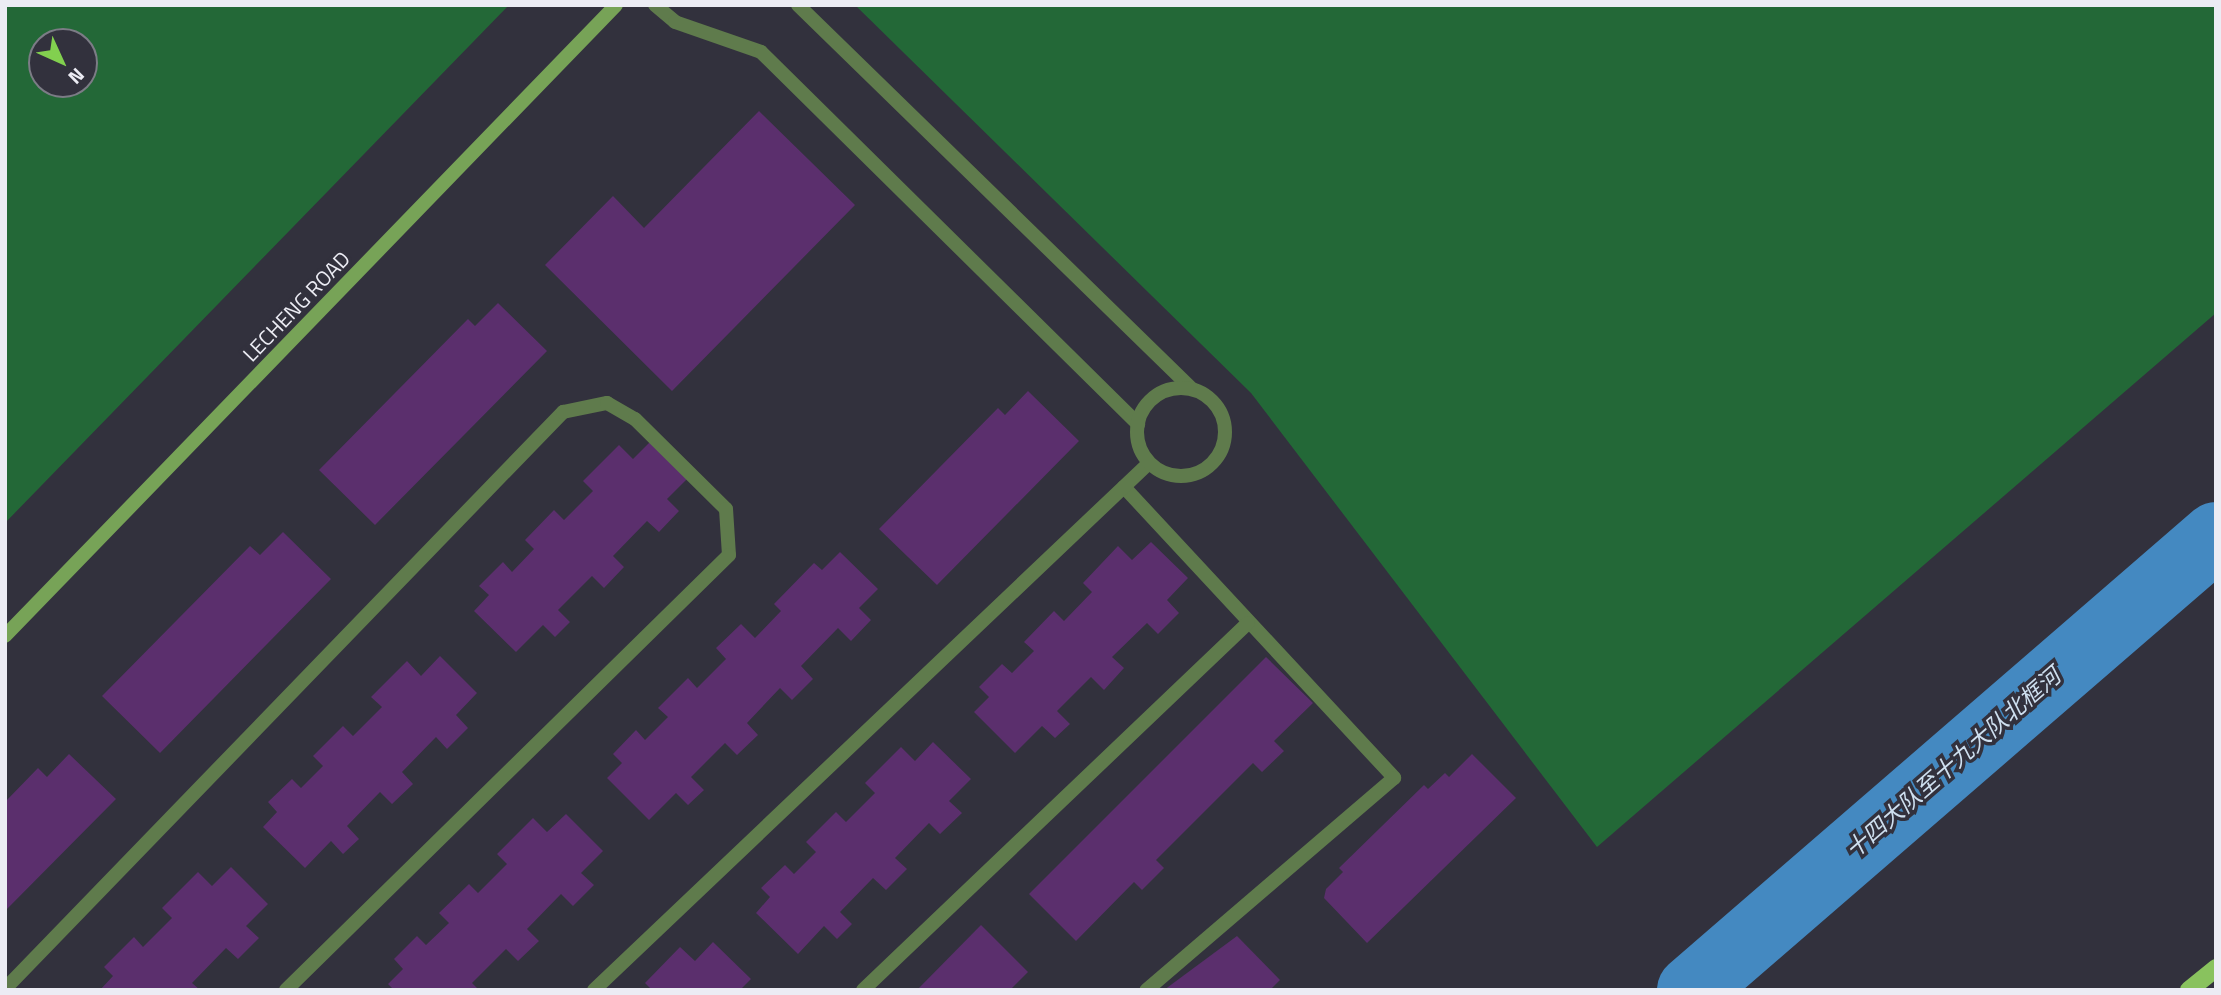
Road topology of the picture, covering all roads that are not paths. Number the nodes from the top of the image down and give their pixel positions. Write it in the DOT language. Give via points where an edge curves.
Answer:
graph roads {
  1 [pos="616,5"];
  2 [pos="655,5"];
  3 [pos="797,5"];
  4 [pos="1191,388"];
  5 [pos="1138,424"];
  6 [pos="1149,463"];
  7 [pos="1124,487"];
  8 [pos="1248,623"];
  9 [pos="5,636"];
  10 [pos="2216,968"];
  11 [pos="5,989"];
  12 [pos="286,990"];
  13 [pos="594,990"];
  14 [pos="863,990"];
  15 [pos="1147,990"];
  16 [pos="2189,990"];
  1 -- 9 [label="street, LECHENG ROAD"];
  2 -- 5 [label="street" via="675,22 761,52"];
  3 -- 4 [label="street"];
  4 -- 5 [label="street" via="1151,399"];
  4 -- 6 [label="street" via="1215,404 1222,417 1223,446 1216,459 1191,475 1176,476"];
  5 -- 6 [label="street"];
  6 -- 7 [label="street"];
  7 -- 8 [label="street"];
  7 -- 13 [label="street"];
  8 -- 14 [label="street"];
  8 -- 15 [label="street" via="1394,778"];
  10 -- 16 [label="main road"];
  11 -- 12 [label="street" via="563,412 607,402 635,419 726,509 729,555"];
}
